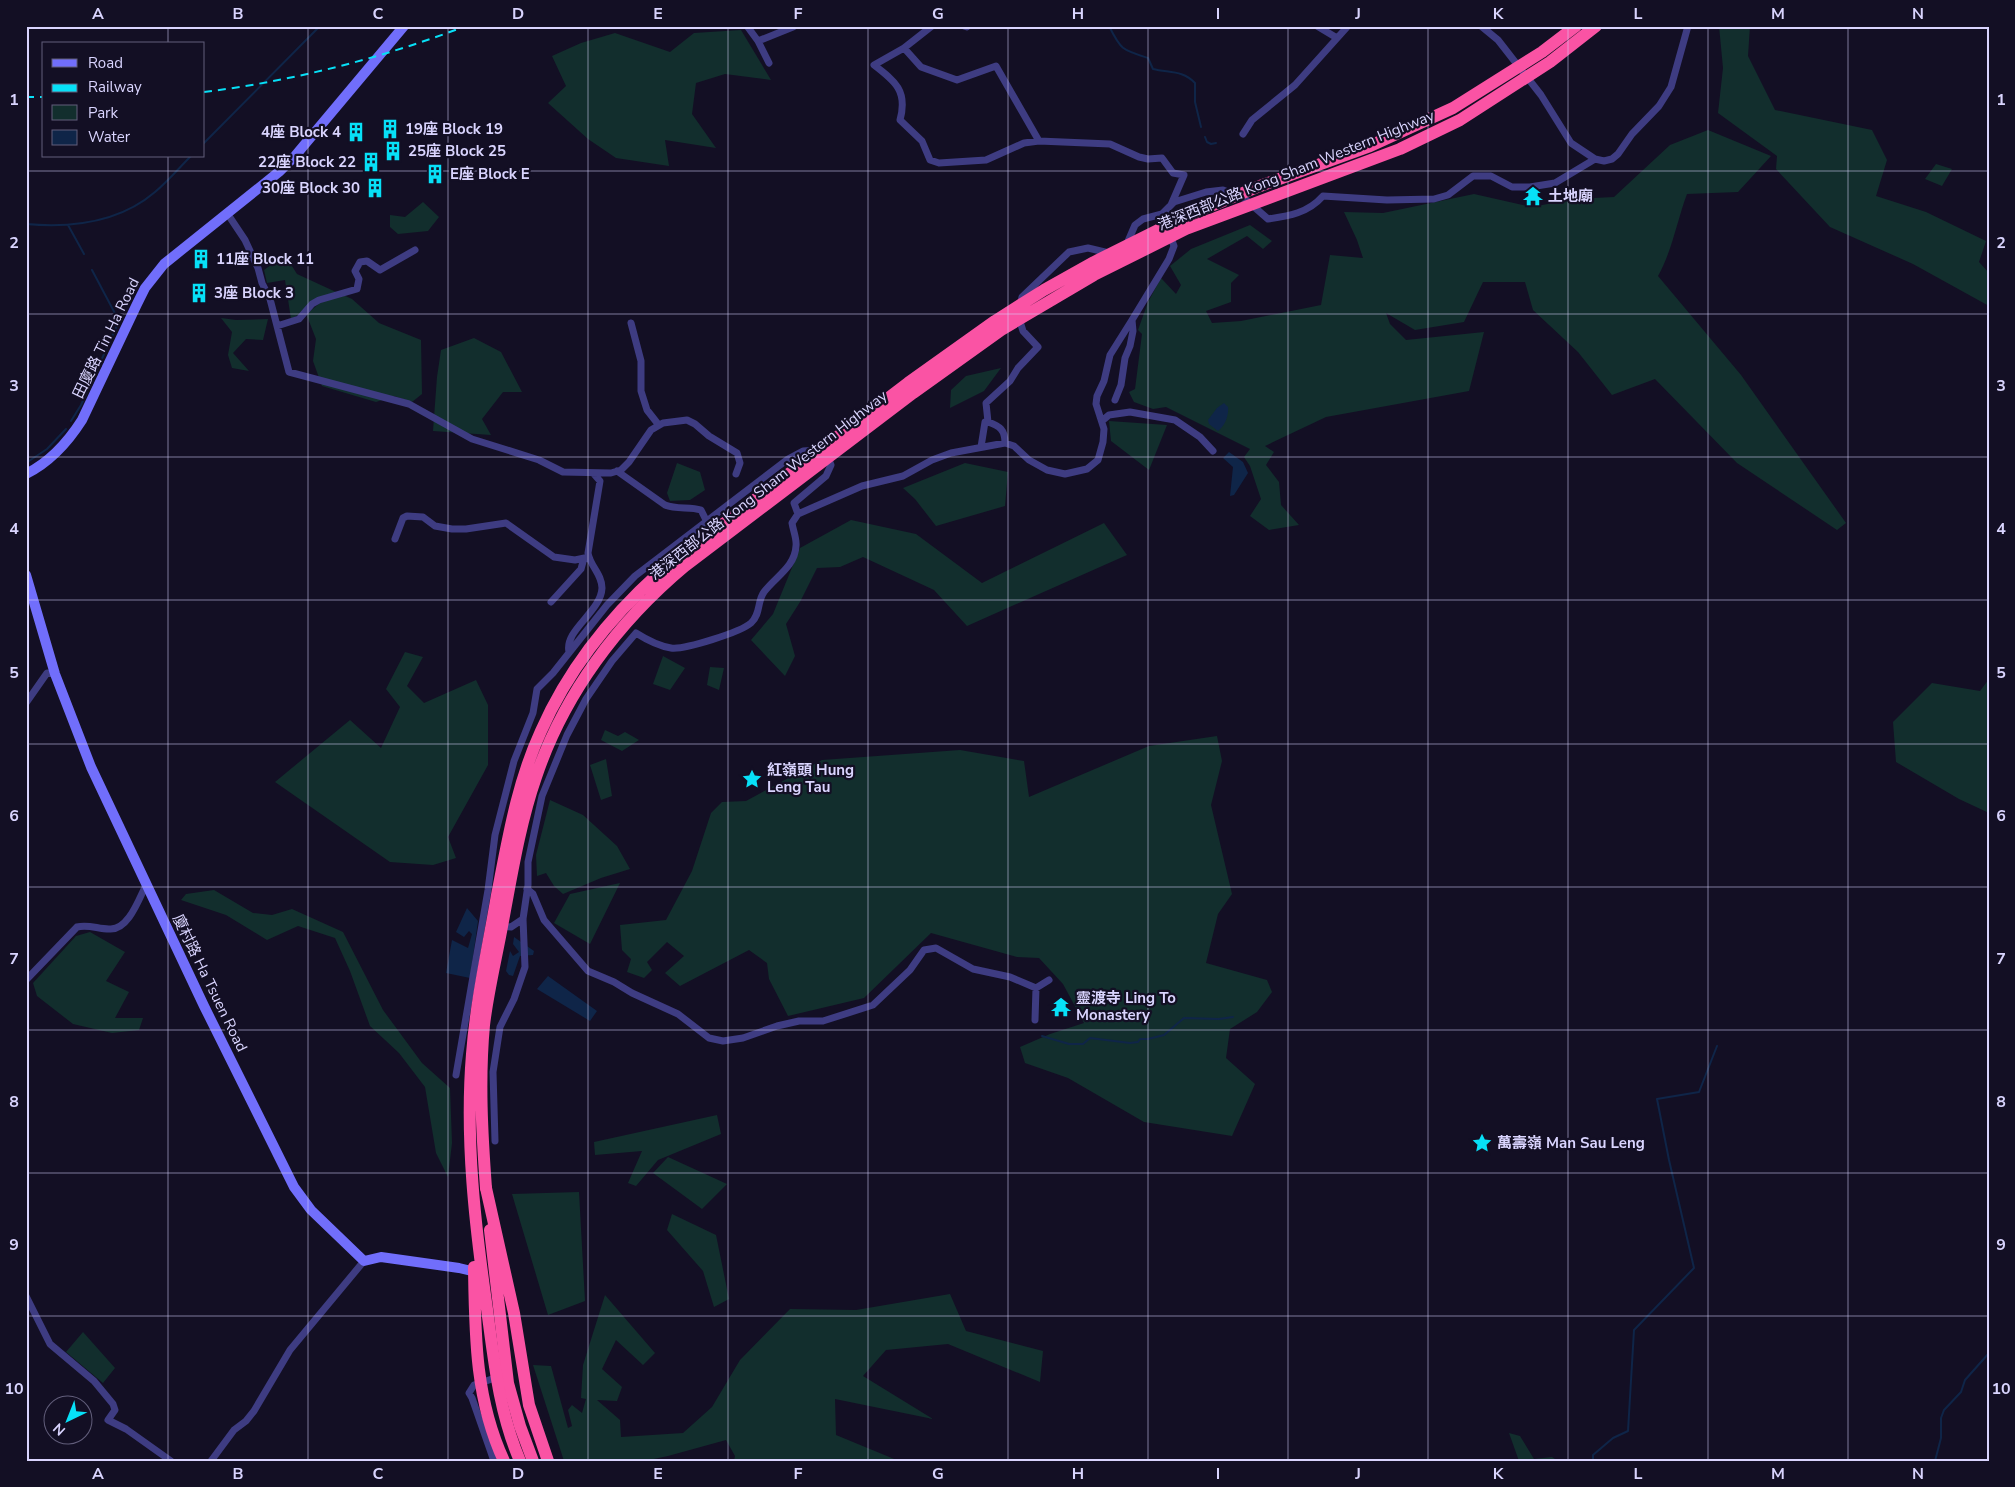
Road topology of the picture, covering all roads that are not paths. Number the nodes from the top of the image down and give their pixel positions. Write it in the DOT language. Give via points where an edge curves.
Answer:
graph roads {
  1 [pos="404,26"];
  2 [pos="747,26"];
  3 [pos="932,26"];
  4 [pos="1317,26"];
  5 [pos="1348,26"];
  6 [pos="1481,26"];
  7 [pos="1576,26"];
  8 [pos="1596,26"];
  9 [pos="1688,26"];
  10 [pos="793,27"];
  11 [pos="1337,38"];
  12 [pos="758,41"];
  13 [pos="904,48"];
  14 [pos="770,63"];
  15 [pos="1243,134"];
  16 [pos="1039,141"];
  17 [pos="1595,159"];
  18 [pos="1170,206"];
  19 [pos="227,213"];
  20 [pos="1162,214"];
  21 [pos="416,250"];
  22 [pos="1132,320"];
  23 [pos="631,323"];
  24 [pos="277,326"];
  25 [pos="1115,400"];
  26 [pos="1103,420"];
  27 [pos="988,422"];
  28 [pos="658,424"];
  29 [pos="1005,443"];
  30 [pos="980,447"];
  31 [pos="1213,451"];
  32 [pos="617,471"];
  33 [pos="593,473"];
  34 [pos="26,474"];
  35 [pos="736,474"];
  36 [pos="798,514"];
  37 [pos="706,522"];
  38 [pos="395,539"];
  39 [pos="586,558"];
  40 [pos="26,576"];
  41 [pos="551,602"];
  42 [pos="569,652"];
  43 [pos="55,674"];
  44 [pos="26,703"];
  45 [pos="146,885"];
  46 [pos="527,890"];
  47 [pos="483,919"];
  48 [pos="523,919"];
  49 [pos="26,980"];
  50 [pos="1049,980"];
  51 [pos="1036,988"];
  52 [pos="1035,1020"];
  53 [pos="456,1075"];
  54 [pos="495,1141"];
  55 [pos="486,1188"];
  56 [pos="472,1189"];
  57 [pos="364,1261"];
  58 [pos="26,1296"];
  59 [pos="500,1377"];
  60 [pos="171,1461"];
  61 [pos="211,1461"];
  62 [pos="494,1461"];
  63 [pos="504,1461"];
  64 [pos="520,1461"];
  65 [pos="529,1461"];
  66 [pos="533,1461"];
  67 [pos="548,1461"];
  1 -- 19 [label="street, 田廈路 Tin Ha Road" via="295,156"];
  2 -- 12 [label="street"];
  3 -- 13 [label="street"];
  4 -- 11 [label="street"];
  5 -- 11 [label="street"];
  6 -- 17 [label="street" via="1498,40 1530,80 1571,143"];
  7 -- 56 [label="highway, 港深西部公路 Kong Sham Western Highway, bridge" via="1484,91 1444,113 1370,146 1184,217 1044,290 908,383 679,558 624,607 586,652 560,693 538,738 516,800 474,1025 469,1100"];
  8 -- 55 [label="highway, 港深西部公路 Kong Sham Western Highway, bridge" via="1550,62 1437,132 1400,149 1186,229 1094,275 1001,330 913,393 663,585 596,661 562,718 536,777 514,865 484,1024 481,1126"];
  9 -- 17 [label="street" via="1671,87 1660,106 1612,159"];
  10 -- 12 [label="street"];
  11 -- 15 [label="street" via="1295,85 1252,120"];
  12 -- 14 [label="street"];
  13 -- 16 [label="street" via="921,67 957,80 996,66"];
  13 -- 16 [label="street" via="874,65 894,81 904,106 900,120 922,140 930,160 939,163 986,160 1024,143"];
  16 -- 18 [label="street" via="1110,144 1140,157 1162,158 1173,173 1184,175"];
  17 -- 18 [label="street" via="1555,183 1512,187 1491,176 1473,176 1448,195 1434,199 1322,196 1308,209 1288,217 1268,219 1245,199 1223,190 1206,192"];
  18 -- 20 [label="street"];
  19 -- 24 [label="street" via="238,226 252,254"];
  19 -- 34 [label="street, 田廈路 Tin Ha Road" via="171,258 154,276 137,304 82,420 62,446 38,468"];
  20 -- 22 [label="street" via="1174,246"];
  20 -- 27 [label="street" via="1134,225 1121,252 1107,253 1088,248 1069,252 1022,296 1018,310 1020,322 1023,331 1038,347 1010,381 986,402"];
  21 -- 24 [label="street" via="380,270 367,261 360,262 355,271 359,279 357,288 319,300 298,319"];
  22 -- 25 [label="street" via="1130,346"];
  22 -- 26 [label="street" via="1110,355 1097,396 1096,404"];
  23 -- 28 [label="street" via="641,361 641,391 647,410"];
  24 -- 33 [label="street" via="290,372 409,404 472,439 539,460 563,472"];
  26 -- 29 [label="street" via="1103,442 1098,460 1087,469 1065,474 1047,470"];
  26 -- 31 [label="street" via="1109,415 1130,412 1175,420"];
  27 -- 29 [label="street" via="1002,429"];
  27 -- 30 [label="street" via="983,427"];
  28 -- 32 [label="street" via="630,462"];
  28 -- 35 [label="street" via="687,420 695,424 737,453 740,463"];
  29 -- 30 [label="street"];
  30 -- 36 [label="street" via="951,453 903,476 862,486"];
  32 -- 33 [label="street"];
  32 -- 37 [label="street" via="665,505 701,510"];
  33 -- 39 [label="street" via="600,481"];
  36 -- 37 [label="street" via="794,503 826,476 831,465 829,457 820,450 803,451 788,459"];
  36 -- 46 [label="street" via="792,523 797,545 792,559 764,593 757,616 750,624 690,647 672,648 636,633 612,661 567,735 542,796 528,862"];
  37 -- 42 [label="street" via="635,576"];
  38 -- 39 [label="street" via="403,518 407,516 423,517 435,526 452,529 506,522 554,557"];
  39 -- 41 [label="street" via="581,569"];
  39 -- 42 [label="street" via="599,573 602,588 599,599 573,634"];
  40 -- 43 [label="street, 廈村路 Ha Tsuen Road"];
  42 -- 47 [label="street" via="537,690 533,712 514,761 495,836"];
  43 -- 44 [label="street" via="47,674"];
  43 -- 45 [label="street, 廈村路 Ha Tsuen Road" via="91,767"];
  45 -- 49 [label="street" via="124,924 112,930 83,925 77,927"];
  45 -- 57 [label="street, 廈村路 Ha Tsuen Road" via="294,1187 311,1210"];
  46 -- 48 [label="street"];
  46 -- 51 [label="street" via="533,894 544,920 588,971 678,1014 709,1038 723,1042 799,1021 823,1022 873,1005 910,970 924,950 936,948 973,969 1010,977"];
  47 -- 48 [label="street" via="511,927"];
  47 -- 53 [label="street"];
  48 -- 54 [label="street" via="526,967 500,1027 493,1072"];
  50 -- 51 [label="street"];
  51 -- 52 [label="street"];
  55 -- 66 [label="highway, 港深西部公路 Kong Sham Western Highway" via="494,1282 508,1383"];
  55 -- 67 [label="highway" via="517,1328 529,1405"];
  56 -- 63 [label="highway, bridge" via="478,1370 493,1434"];
  56 -- 64 [label="highway, 港深西部公路 Kong Sham Western Highway, bridge" via="498,1387"];
  57 -- 59 [label="street" via="381,1257 488,1275"];
  57 -- 61 [label="street" via="290,1350 254,1411 234,1430"];
  58 -- 60 [label="street" via="50,1344 94,1380 113,1404 115,1410 108,1420"];
  59 -- 62 [label="street" via="474,1386 469,1393"];
  59 -- 65 [label="street" via="513,1425"];
}
